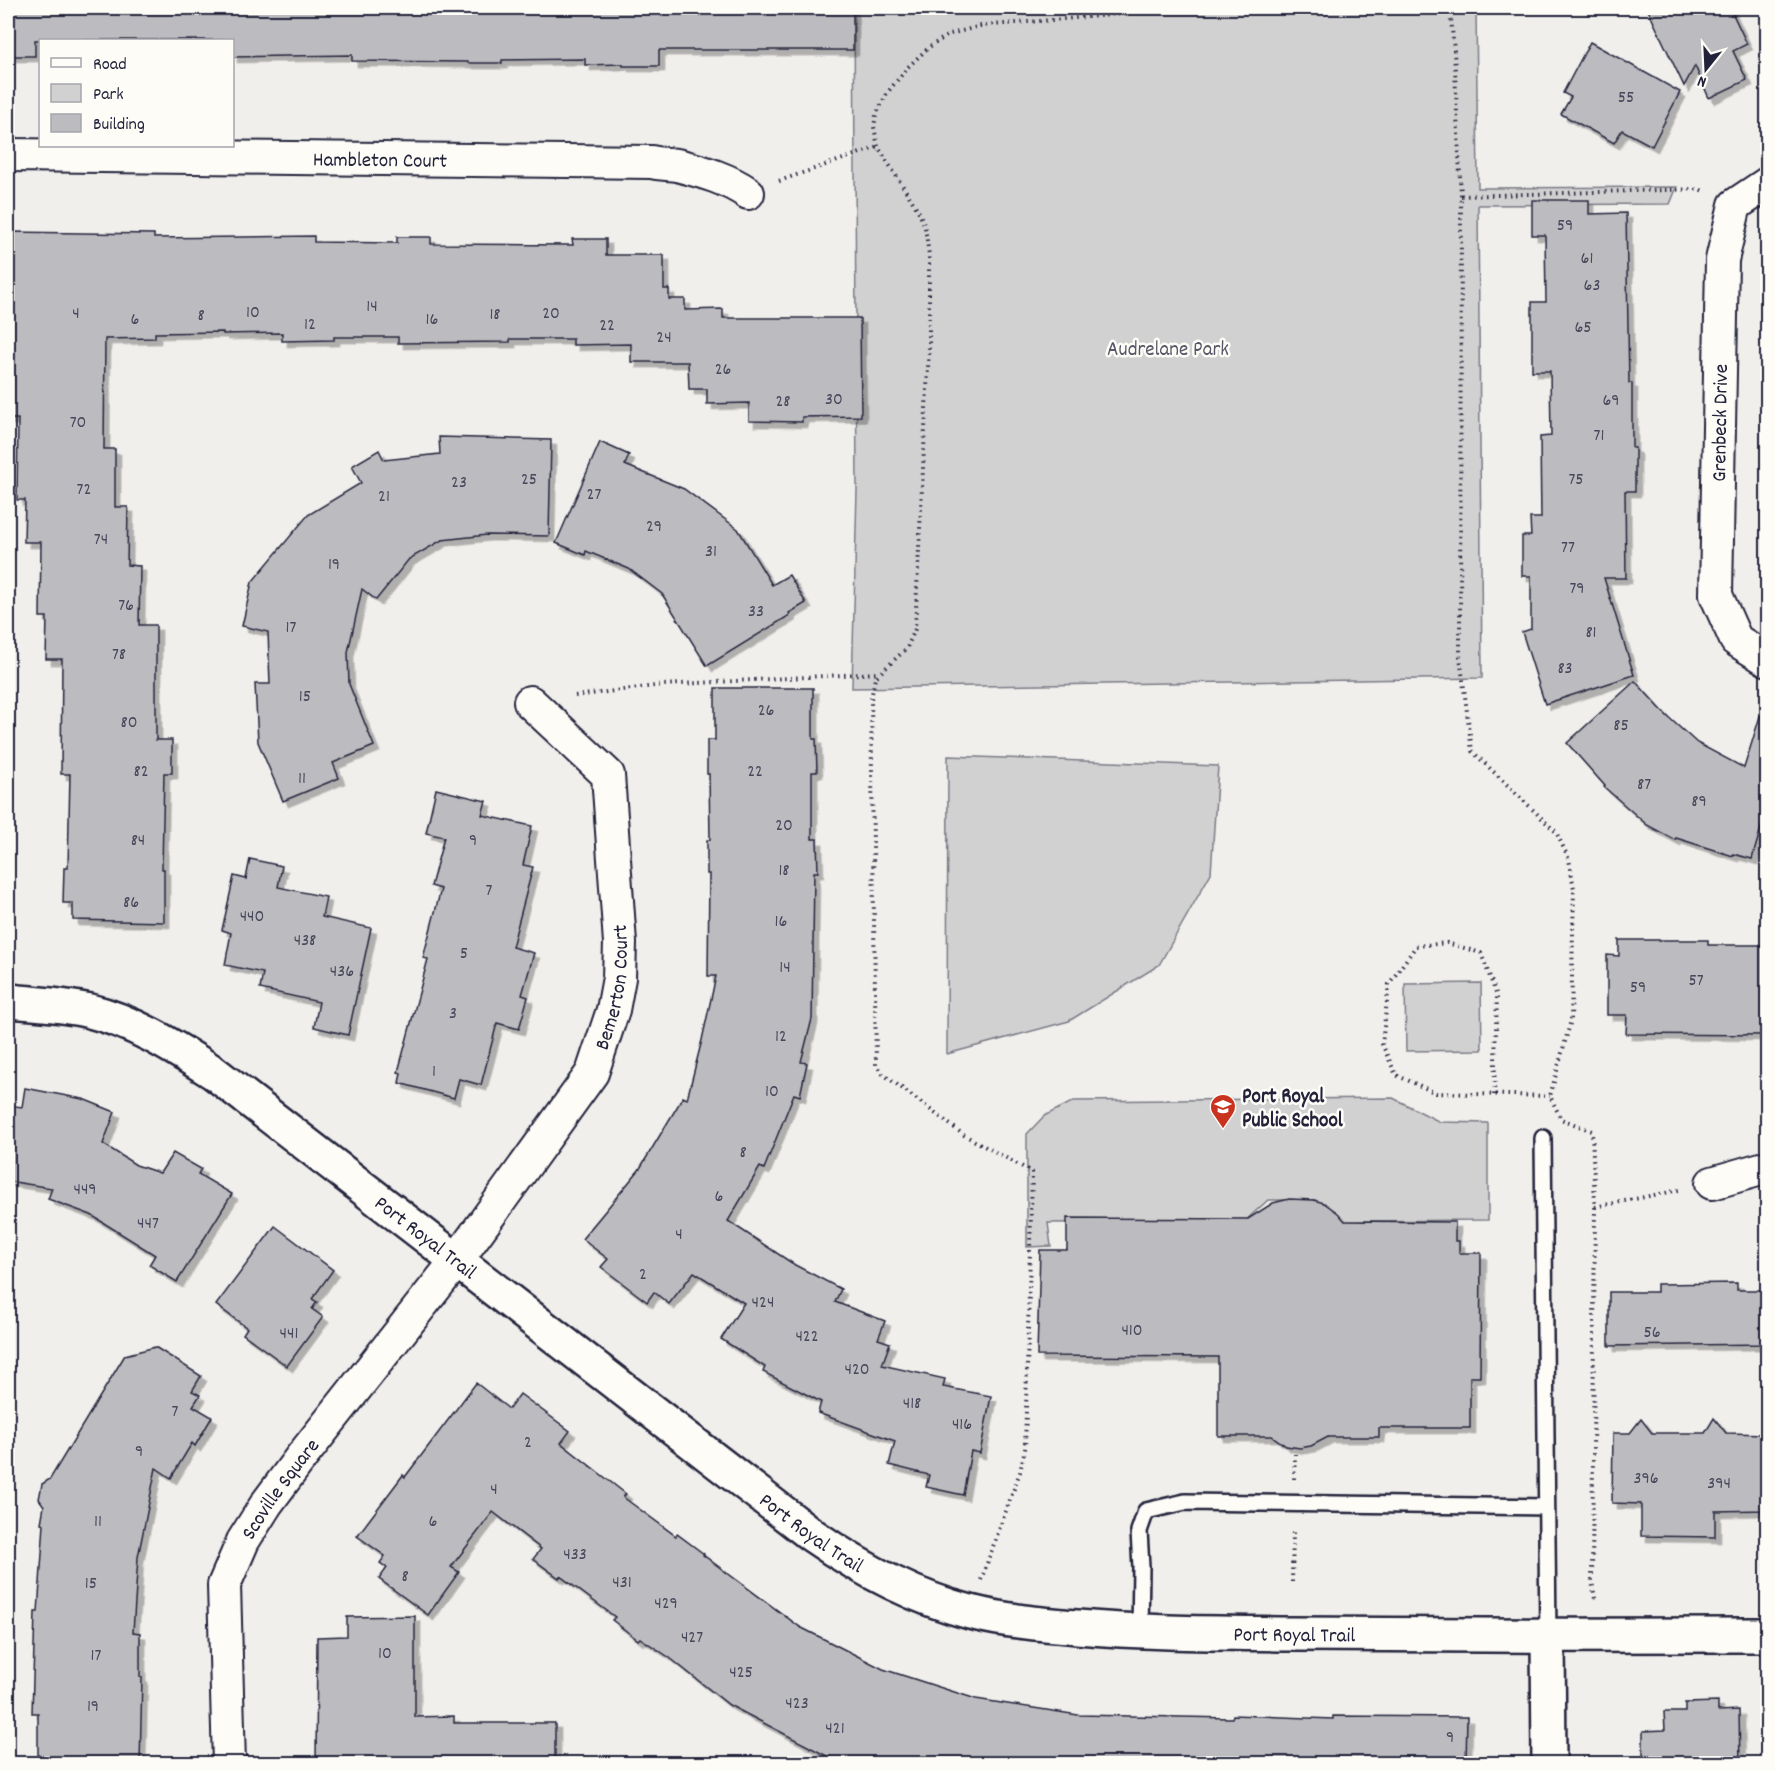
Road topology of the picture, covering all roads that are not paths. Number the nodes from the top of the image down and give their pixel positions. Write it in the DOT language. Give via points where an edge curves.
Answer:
graph roads {
  1 [pos="8,155"];
  2 [pos="1767,183"];
  3 [pos="748,193"];
  4 [pos="1767,660"];
  5 [pos="530,702"];
  6 [pos="8,1001"];
  7 [pos="1543,1138"];
  8 [pos="1767,1167"];
  9 [pos="1712,1183"];
  10 [pos="457,1260"];
  11 [pos="1546,1507"];
  12 [pos="1140,1632"];
  13 [pos="1767,1635"];
  14 [pos="1548,1637"];
  15 [pos="229,1764"];
  16 [pos="1549,1764"];
  1 -- 3 [label="street, Hambleton Court" via="652,162 678,165 734,183"];
  2 -- 4 [label="street, Grenbeck Drive" via="1735,205 1722,260 1716,595 1736,640"];
  5 -- 10 [label="street, Bemerton Court" via="608,776 619,978 614,1010 592,1073"];
  6 -- 10 [label="street, Port Royal Trail" via="90,1011 171,1045 213,1072"];
  7 -- 11 [label="lane"];
  8 -- 9 [label="street"];
  10 -- 12 [label="street, Port Royal Trail" via="812,1535 887,1581 934,1601 1006,1620"];
  10 -- 15 [label="street, Scoville Square" via="299,1460 243,1541 224,1586"];
  11 -- 12 [label="lane" via="1185,1502 1146,1511 1139,1532"];
  11 -- 14 [label="lane"];
  12 -- 14 [label="street, Port Royal Trail"];
  13 -- 14 [label="street, Port Royal Trail"];
  14 -- 16 [label="street"];
}
